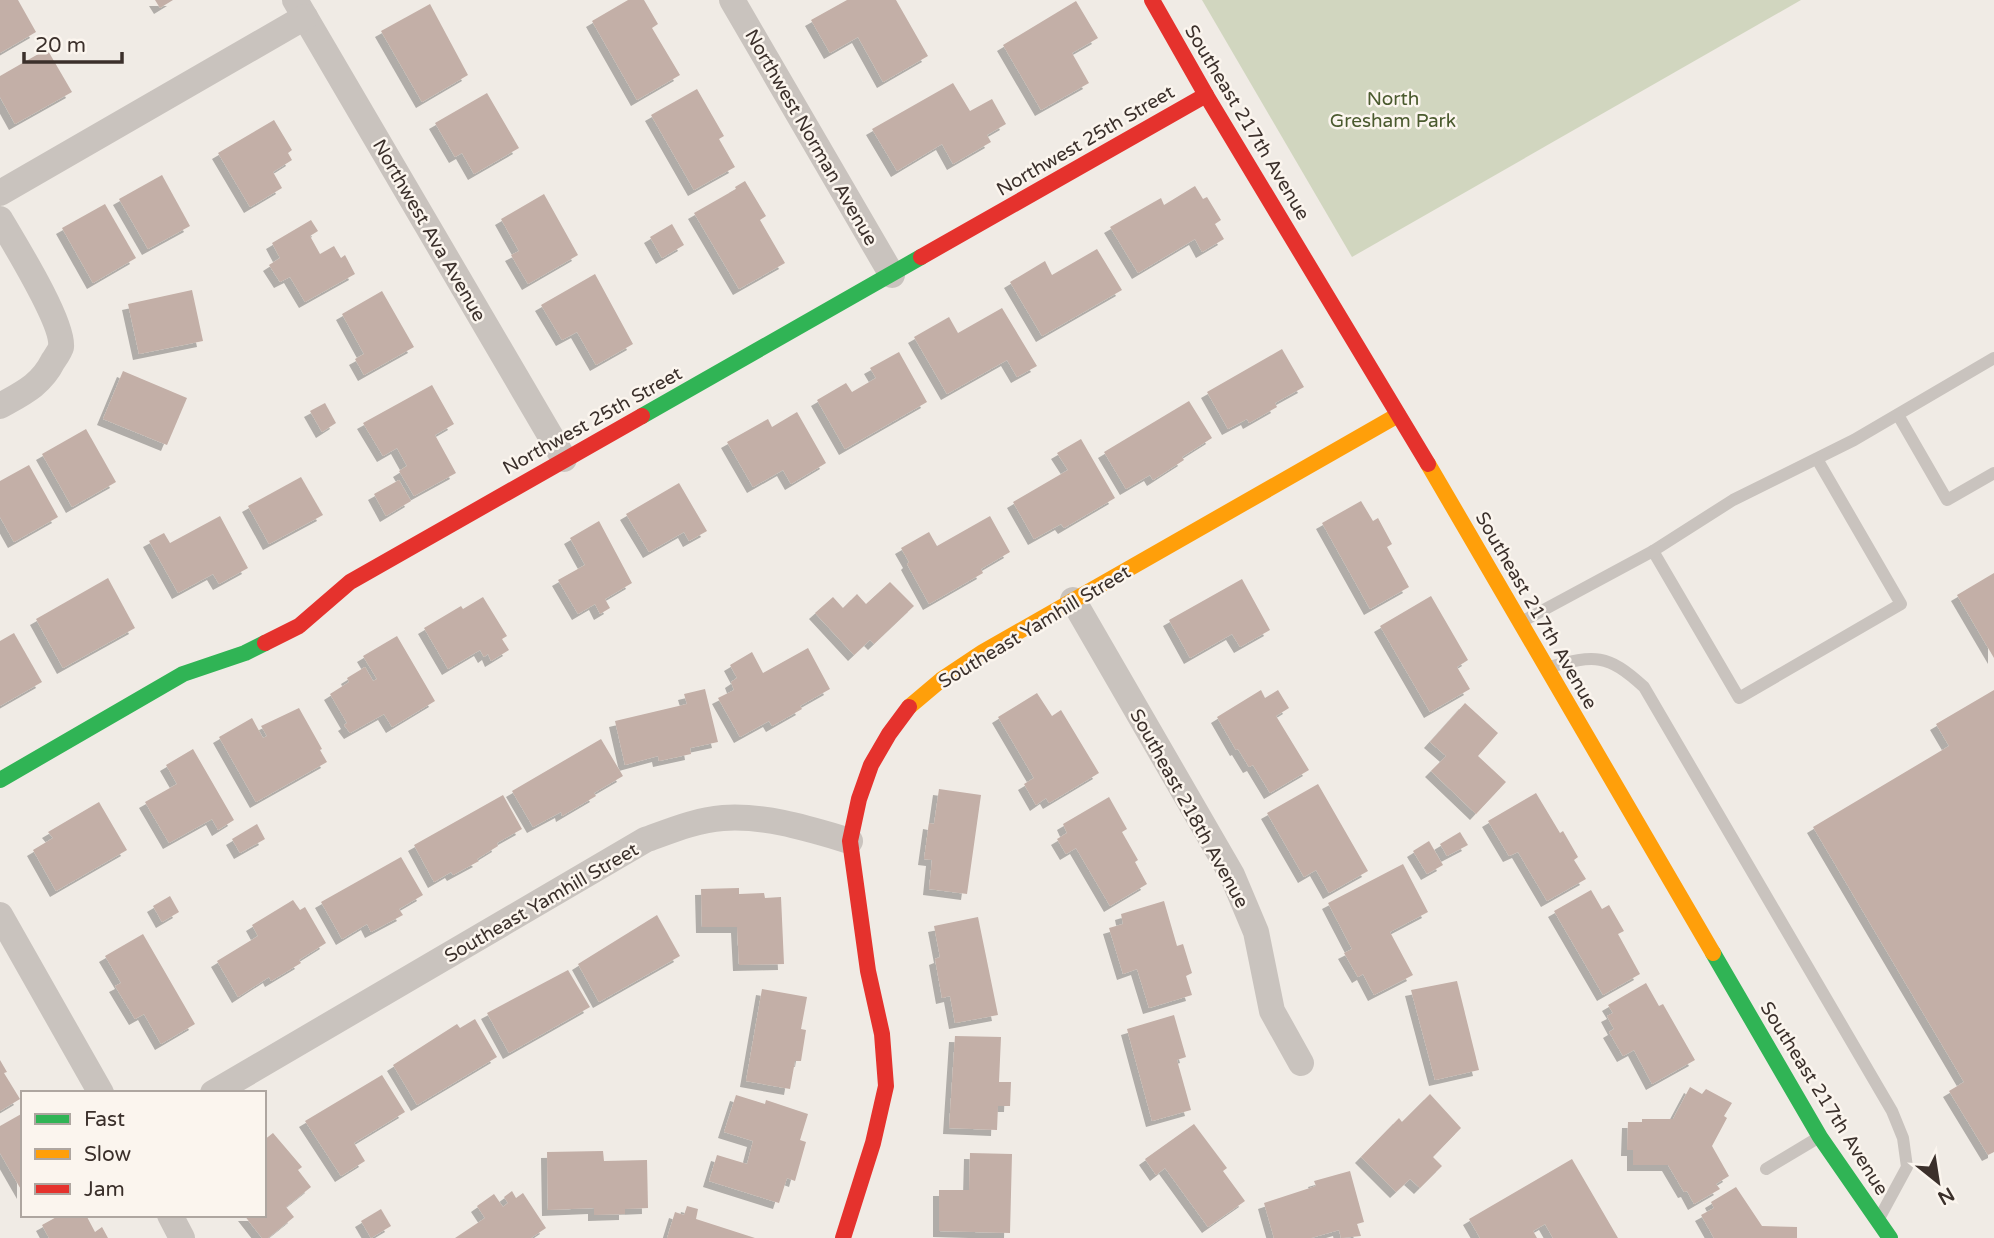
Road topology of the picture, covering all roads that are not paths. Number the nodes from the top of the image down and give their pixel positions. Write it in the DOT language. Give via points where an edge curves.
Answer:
graph roads {
  1 [pos="732,0"];
  2 [pos="1152,0"];
  3 [pos="300,8"];
  4 [pos="1206,95"];
  5 [pos="0,193"];
  6 [pos="0,219"];
  7 [pos="892,275"];
  8 [pos="1994,358"];
  9 [pos="0,406"];
  10 [pos="1398,415"];
  11 [pos="1898,415"];
  12 [pos="564,459"];
  13 [pos="1817,459"];
  14 [pos="1994,473"];
  15 [pos="1653,551"];
  16 [pos="1073,600"];
  17 [pos="1520,623"];
  18 [pos="1546,668"];
  19 [pos="0,780"];
  20 [pos="850,841"];
  21 [pos="0,915"];
  22 [pos="1301,1063"];
  23 [pos="100,1091"];
  24 [pos="216,1091"];
  25 [pos="1820,1137"];
  26 [pos="1766,1168"];
  27 [pos="171,1217"];
  28 [pos="1878,1222"];
  29 [pos="182,1238"];
  30 [pos="843,1238"];
  31 [pos="1890,1238"];
  1 -- 7 [label="street, Northwest Norman Avenue"];
  2 -- 4 [label="street, Southeast 217th Avenue"];
  3 -- 5 [label="street"];
  3 -- 12 [label="street, Northwest Ava Avenue"];
  4 -- 7 [label="street, Northwest 25th Street"];
  4 -- 10 [label="street, Southeast 217th Avenue"];
  6 -- 9 [label="street" via="43,294 61,347 46,376"];
  7 -- 12 [label="street, Northwest 25th Street"];
  8 -- 11 [label="lane"];
  10 -- 16 [label="street, Southeast Yamhill Street"];
  10 -- 17 [label="street, Southeast 217th Avenue"];
  11 -- 13 [label="lane"];
  11 -- 14 [label="lane" via="1947,500"];
  12 -- 19 [label="street, Northwest 25th Street" via="350,582 299,626 245,653 183,674"];
  13 -- 15 [label="lane" via="1733,500"];
  13 -- 15 [label="lane" via="1901,604 1739,698"];
  15 -- 17 [label="lane"];
  16 -- 20 [label="street, Southeast Yamhill Street" via="983,652 911,705 871,765"];
  16 -- 22 [label="street, Southeast 218th Avenue" via="1232,875 1256,932 1272,1011"];
  17 -- 18 [label="street, Southeast 217th Avenue"];
  18 -- 25 [label="street, Southeast 217th Avenue"];
  18 -- 28 [label="lane" via="1585,657 1602,660 1622,667 1644,687 1892,1111 1903,1138 1906,1167"];
  20 -- 24 [label="street, Southeast Yamhill Street" via="764,819 723,818 645,840"];
  20 -- 30 [label="street" via="887,1086"];
  21 -- 23 [label="street"];
  25 -- 26 [label="lane"];
  25 -- 28 [label="street, Southeast 217th Avenue"];
  27 -- 29 [label="street"];
  28 -- 31 [label="street, Southeast 217th Avenue"];
}
